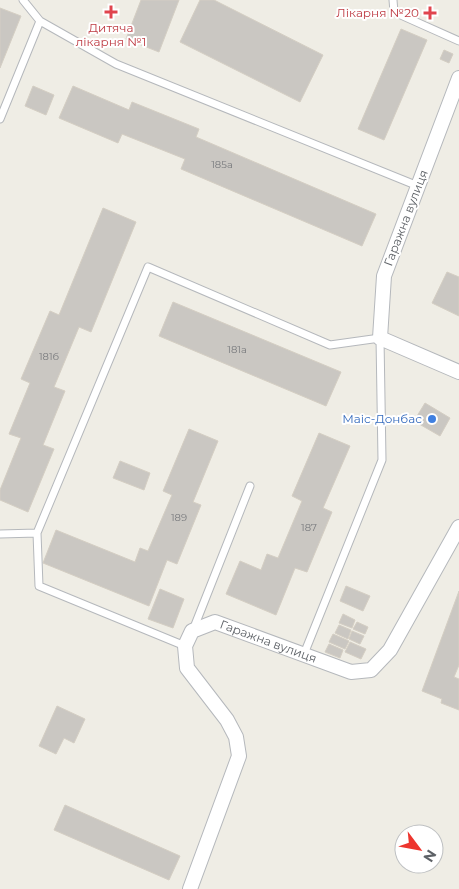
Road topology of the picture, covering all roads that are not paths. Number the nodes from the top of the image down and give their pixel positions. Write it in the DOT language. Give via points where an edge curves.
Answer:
graph roads {
  1 [pos="23,0"];
  2 [pos="393,0"];
  3 [pos="40,21"];
  4 [pos="459,41"];
  5 [pos="459,78"];
  6 [pos="0,119"];
  7 [pos="418,186"];
  8 [pos="380,338"];
  9 [pos="459,372"];
  10 [pos="250,486"];
  11 [pos="459,527"];
  12 [pos="37,533"];
  13 [pos="0,534"];
  14 [pos="192,631"];
  15 [pos="185,646"];
  16 [pos="304,654"];
  17 [pos="190,889"];
  1 -- 3 [label="lane"];
  2 -- 4 [label="lane" via="394,12"];
  3 -- 6 [label="lane"];
  3 -- 7 [label="lane" via="116,64"];
  5 -- 7 [label="street, Гаражна вулиця"];
  7 -- 8 [label="street, Гаражна вулиця" via="384,276"];
  8 -- 9 [label="street"];
  8 -- 12 [label="lane" via="330,346 148,267"];
  8 -- 16 [label="lane" via="382,460"];
  10 -- 14 [label="lane"];
  11 -- 16 [label="street, Гаражна вулиця" via="390,650 371,670 351,672"];
  12 -- 13 [label="lane"];
  12 -- 15 [label="lane" via="39,586"];
  14 -- 15 [label="street"];
  14 -- 16 [label="street, Гаражна вулиця" via="215,622"];
  15 -- 17 [label="street" via="187,668 227,720 236,738 239,756"];
}
